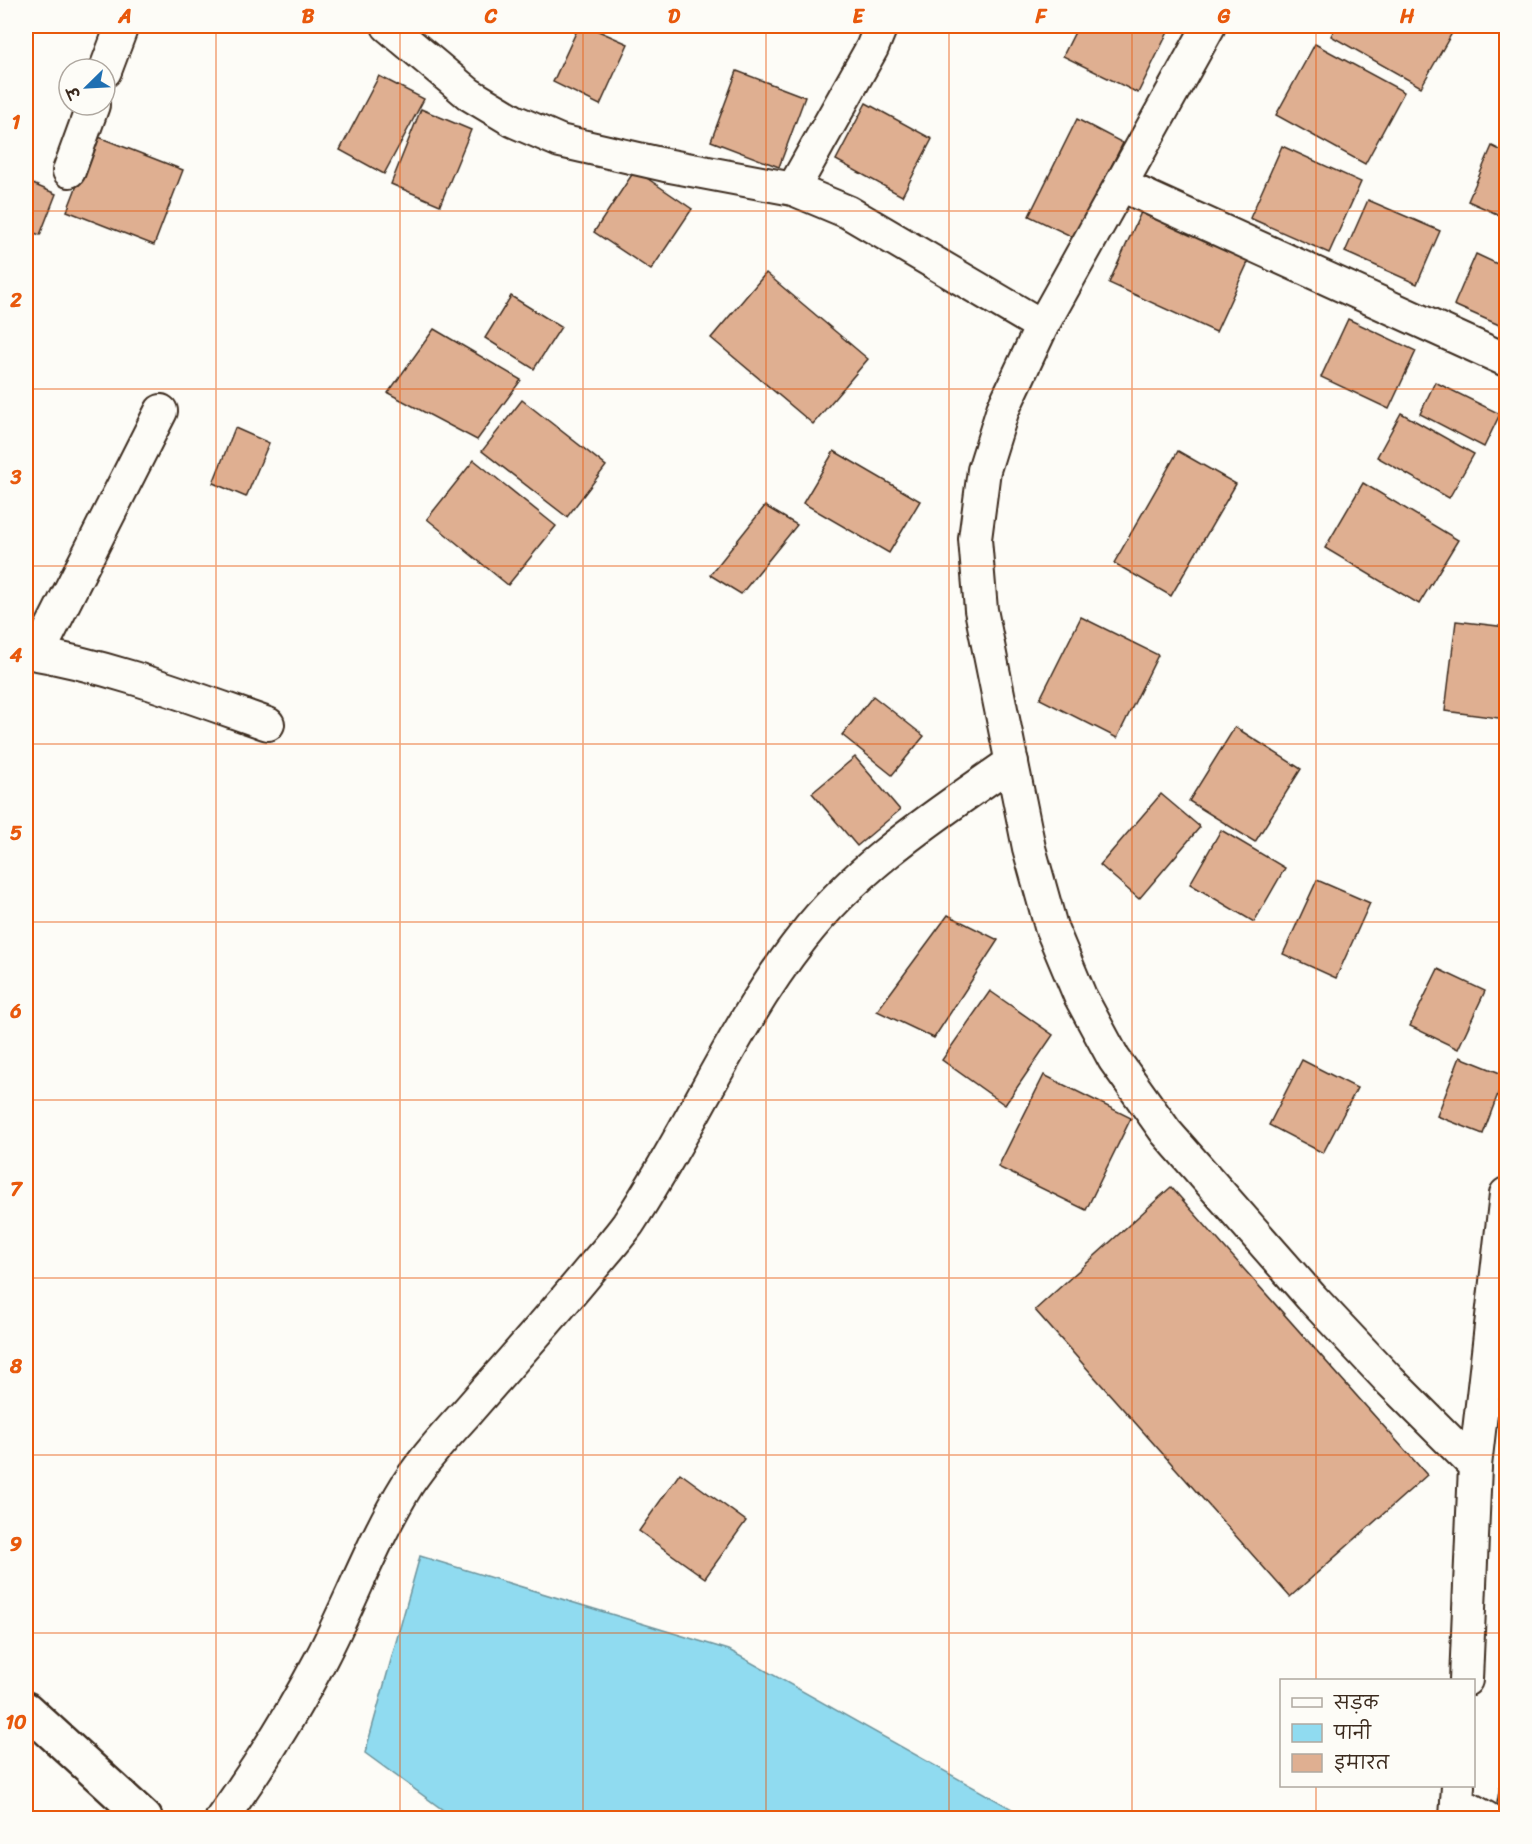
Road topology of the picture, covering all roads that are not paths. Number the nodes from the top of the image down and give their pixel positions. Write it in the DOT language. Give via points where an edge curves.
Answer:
graph roads {
  1 [pos="122,26"];
  2 [pos="388,26"];
  3 [pos="881,26"];
  4 [pos="1209,26"];
  5 [pos="110,57"];
  6 [pos="89,117"];
  7 [pos="69,171"];
  8 [pos="1121,184"];
  9 [pos="793,189"];
  10 [pos="1042,326"];
  11 [pos="1506,360"];
  12 [pos="161,411"];
  13 [pos="32,653"];
  14 [pos="268,724"];
  15 [pos="1012,762"];
  16 [pos="1506,1194"];
  17 [pos="1499,1320"];
  18 [pos="1475,1466"];
  19 [pos="1466,1679"];
  20 [pos="26,1709"];
  21 [pos="1457,1802"];
  22 [pos="145,1818"];
  23 [pos="222,1818"];
  24 [pos="1486,1818"];
  1 -- 5 [label="street"];
  2 -- 9 [label="street" via="469,94 514,121 560,141"];
  3 -- 9 [label="street"];
  4 -- 8 [label="street"];
  6 -- 7 [label="street"];
  8 -- 10 [label="street"];
  8 -- 11 [label="street"];
  9 -- 10 [label="street" via="858,218"];
  10 -- 15 [label="street" via="1003,409 984,470 975,539 981,610"];
  12 -- 13 [label="street"];
  13 -- 14 [label="street" via="129,675"];
  15 -- 18 [label="street" via="1029,848 1051,927 1080,996 1114,1059 1166,1132 1311,1297"];
  15 -- 23 [label="street" via="888,853 842,893 804,935 767,986 626,1226 408,1484 306,1688"];
  16 -- 17 [label="street"];
  17 -- 18 [label="street"];
  18 -- 19 [label="street"];
  20 -- 22 [label="main road"];
  21 -- 24 [label="street"];
}
